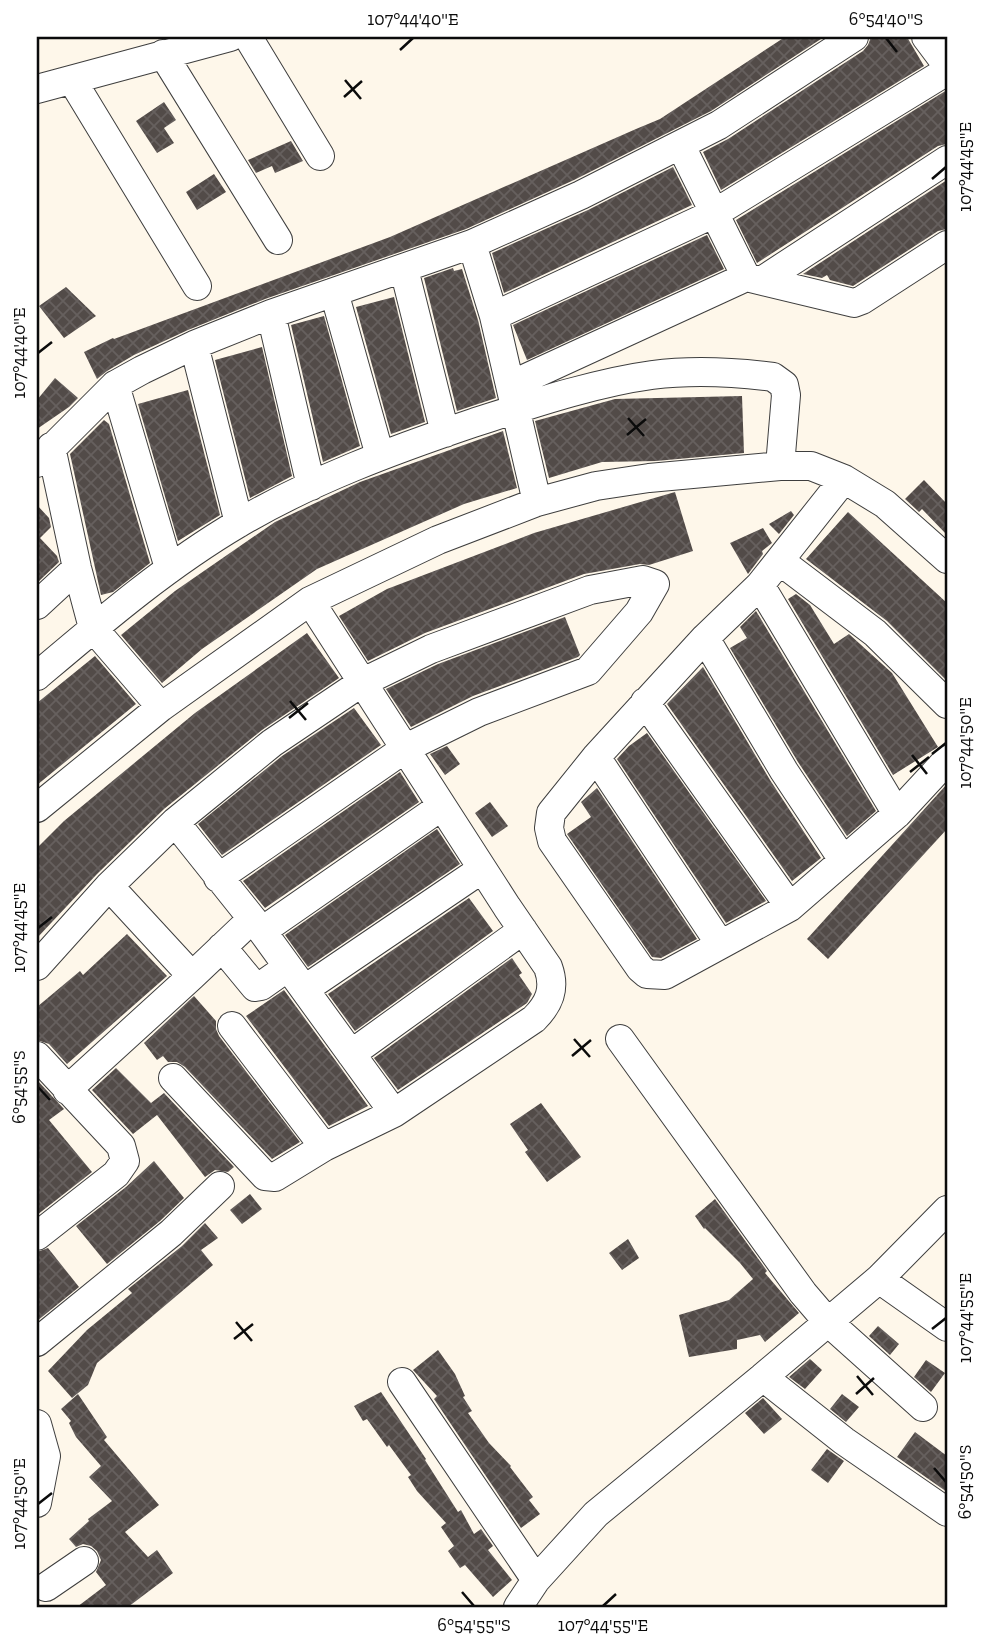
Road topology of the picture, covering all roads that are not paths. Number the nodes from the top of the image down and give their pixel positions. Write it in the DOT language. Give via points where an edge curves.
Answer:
graph roads {
  1 [pos="230,37"];
  2 [pos="248,37"];
  3 [pos="854,37"];
  4 [pos="926,37"];
  5 [pos="163,54"];
  6 [pos="947,65"];
  7 [pos="947,71"];
  8 [pos="72,80"];
  9 [pos="37,89"];
  10 [pos="681,146"];
  11 [pos="320,156"];
  12 [pos="947,160"];
  13 [pos="715,213"];
  14 [pos="278,240"];
  15 [pos="472,244"];
  16 [pos="947,245"];
  17 [pos="404,269"];
  18 [pos="754,278"];
  19 [pos="197,286"];
  20 [pos="334,292"];
  21 [pos="271,314"];
  22 [pos="495,316"];
  23 [pos="194,345"];
  24 [pos="115,385"];
  25 [pos="514,396"];
  26 [pos="445,433"];
  27 [pos="44,455"];
  28 [pos="380,456"];
  29 [pos="780,466"];
  30 [pos="844,478"];
  31 [pos="311,486"];
  32 [pos="537,502"];
  33 [pos="239,523"];
  34 [pos="947,559"];
  35 [pos="780,561"];
  36 [pos="77,568"];
  37 [pos="169,568"];
  38 [pos="760,584"];
  39 [pos="310,601"];
  40 [pos="37,605"];
  41 [pos="93,628"];
  42 [pos="705,638"];
  43 [pos="37,676"];
  44 [pos="361,683"];
  45 [pos="645,702"];
  46 [pos="947,704"];
  47 [pos="161,707"];
  48 [pos="406,748"];
  49 [pos="596,757"];
  50 [pos="947,760"];
  51 [pos="442,806"];
  52 [pos="37,808"];
  53 [pos="897,814"];
  54 [pos="175,822"];
  55 [pos="843,860"];
  56 [pos="482,869"];
  57 [pos="218,878"];
  58 [pos="109,886"];
  59 [pos="790,907"];
  60 [pos="257,925"];
  61 [pos="523,930"];
  62 [pos="720,944"];
  63 [pos="222,947"];
  64 [pos="37,966"];
  65 [pos="288,967"];
  66 [pos="192,976"];
  67 [pos="305,989"];
  68 [pos="232,1026"];
  69 [pos="620,1039"];
  70 [pos="351,1054"];
  71 [pos="37,1056"];
  72 [pos="173,1078"];
  73 [pos="67,1090"];
  74 [pos="394,1113"];
  75 [pos="324,1147"];
  76 [pos="219,1186"];
  77 [pos="947,1210"];
  78 [pos="37,1236"];
  79 [pos="879,1279"];
  80 [pos="827,1321"];
  81 [pos="947,1327"];
  82 [pos="37,1342"];
  83 [pos="763,1377"];
  84 [pos="402,1382"];
  85 [pos="923,1407"];
  86 [pos="37,1424"];
  87 [pos="37,1503"];
  88 [pos="947,1512"];
  89 [pos="84,1562"];
  90 [pos="536,1580"];
  91 [pos="40,1584"];
  92 [pos="518,1607"];
  1 -- 5 [label="street"];
  2 -- 11 [label="street"];
  3 -- 10 [label="street"];
  4 -- 6 [label="street"];
  5 -- 8 [label="street"];
  5 -- 14 [label="street"];
  7 -- 13 [label="street"];
  8 -- 9 [label="street"];
  8 -- 19 [label="street"];
  10 -- 13 [label="street"];
  10 -- 15 [label="street"];
  12 -- 18 [label="street"];
  13 -- 18 [label="street"];
  13 -- 22 [label="street"];
  15 -- 17 [label="street"];
  15 -- 22 [label="street"];
  16 -- 18 [label="street" via="858,302"];
  17 -- 20 [label="street"];
  17 -- 26 [label="street"];
  18 -- 25 [label="street"];
  20 -- 21 [label="street"];
  20 -- 28 [label="street"];
  21 -- 23 [label="street"];
  21 -- 31 [label="street"];
  22 -- 25 [label="street"];
  23 -- 24 [label="street"];
  23 -- 33 [label="street"];
  24 -- 27 [label="street"];
  24 -- 37 [label="street"];
  25 -- 26 [label="street"];
  25 -- 29 [label="street" via="683,372 773,377 784,386 786,395"];
  25 -- 32 [label="street"];
  26 -- 28 [label="street"];
  27 -- 36 [label="street"];
  28 -- 31 [label="street"];
  29 -- 30 [label="street" via="811,466"];
  29 -- 32 [label="street" via="610,484"];
  30 -- 34 [label="street" via="885,504"];
  30 -- 35 [label="street"];
  31 -- 33 [label="street"];
  32 -- 39 [label="street" via="438,540"];
  33 -- 37 [label="street"];
  35 -- 38 [label="street"];
  35 -- 46 [label="street" via="875,633"];
  36 -- 40 [label="street"];
  36 -- 41 [label="street"];
  37 -- 41 [label="street"];
  38 -- 42 [label="street"];
  38 -- 53 [label="street"];
  39 -- 44 [label="street"];
  39 -- 47 [label="street"];
  41 -- 43 [label="street"];
  41 -- 47 [label="street"];
  42 -- 45 [label="street"];
  42 -- 55 [label="street"];
  44 -- 48 [label="street"];
  44 -- 48 [label="street" via="431,649 590,590 643,580 654,584 639,612 588,671 479,712"];
  44 -- 54 [label="street" via="272,743"];
  45 -- 49 [label="street"];
  45 -- 59 [label="street"];
  47 -- 52 [label="street"];
  48 -- 51 [label="street"];
  48 -- 57 [label="street"];
  49 -- 62 [label="street"];
  49 -- 62 [label="street" via="551,813 552,841 647,974 665,975"];
  50 -- 53 [label="street"];
  51 -- 56 [label="street"];
  51 -- 60 [label="street"];
  53 -- 55 [label="street"];
  54 -- 57 [label="street"];
  54 -- 58 [label="street"];
  55 -- 59 [label="street"];
  56 -- 61 [label="street"];
  56 -- 67 [label="street"];
  57 -- 60 [label="street"];
  58 -- 64 [label="street"];
  58 -- 66 [label="street"];
  59 -- 62 [label="street"];
  60 -- 63 [label="street"];
  60 -- 65 [label="street"];
  61 -- 70 [label="street"];
  61 -- 74 [label="street" via="552,978 551,997 544,1009"];
  63 -- 65 [label="street" via="255,987"];
  63 -- 66 [label="street"];
  65 -- 67 [label="street"];
  66 -- 73 [label="street"];
  67 -- 70 [label="street"];
  68 -- 75 [label="street"];
  69 -- 80 [label="street"];
  70 -- 74 [label="street"];
  71 -- 73 [label="street"];
  72 -- 75 [label="street" via="265,1176 275,1177"];
  73 -- 78 [label="street" via="121,1146 125,1161 116,1174"];
  74 -- 75 [label="street"];
  76 -- 82 [label="street" via="172,1233"];
  77 -- 79 [label="street"];
  79 -- 80 [label="street"];
  79 -- 81 [label="street"];
  80 -- 83 [label="street"];
  80 -- 85 [label="street"];
  83 -- 88 [label="street" via="844,1441"];
  83 -- 90 [label="street" via="596,1514"];
  84 -- 90 [label="street"];
  86 -- 87 [label="street" via="46,1456"];
  89 -- 91 [label="street"];
  90 -- 92 [label="street"];
}
